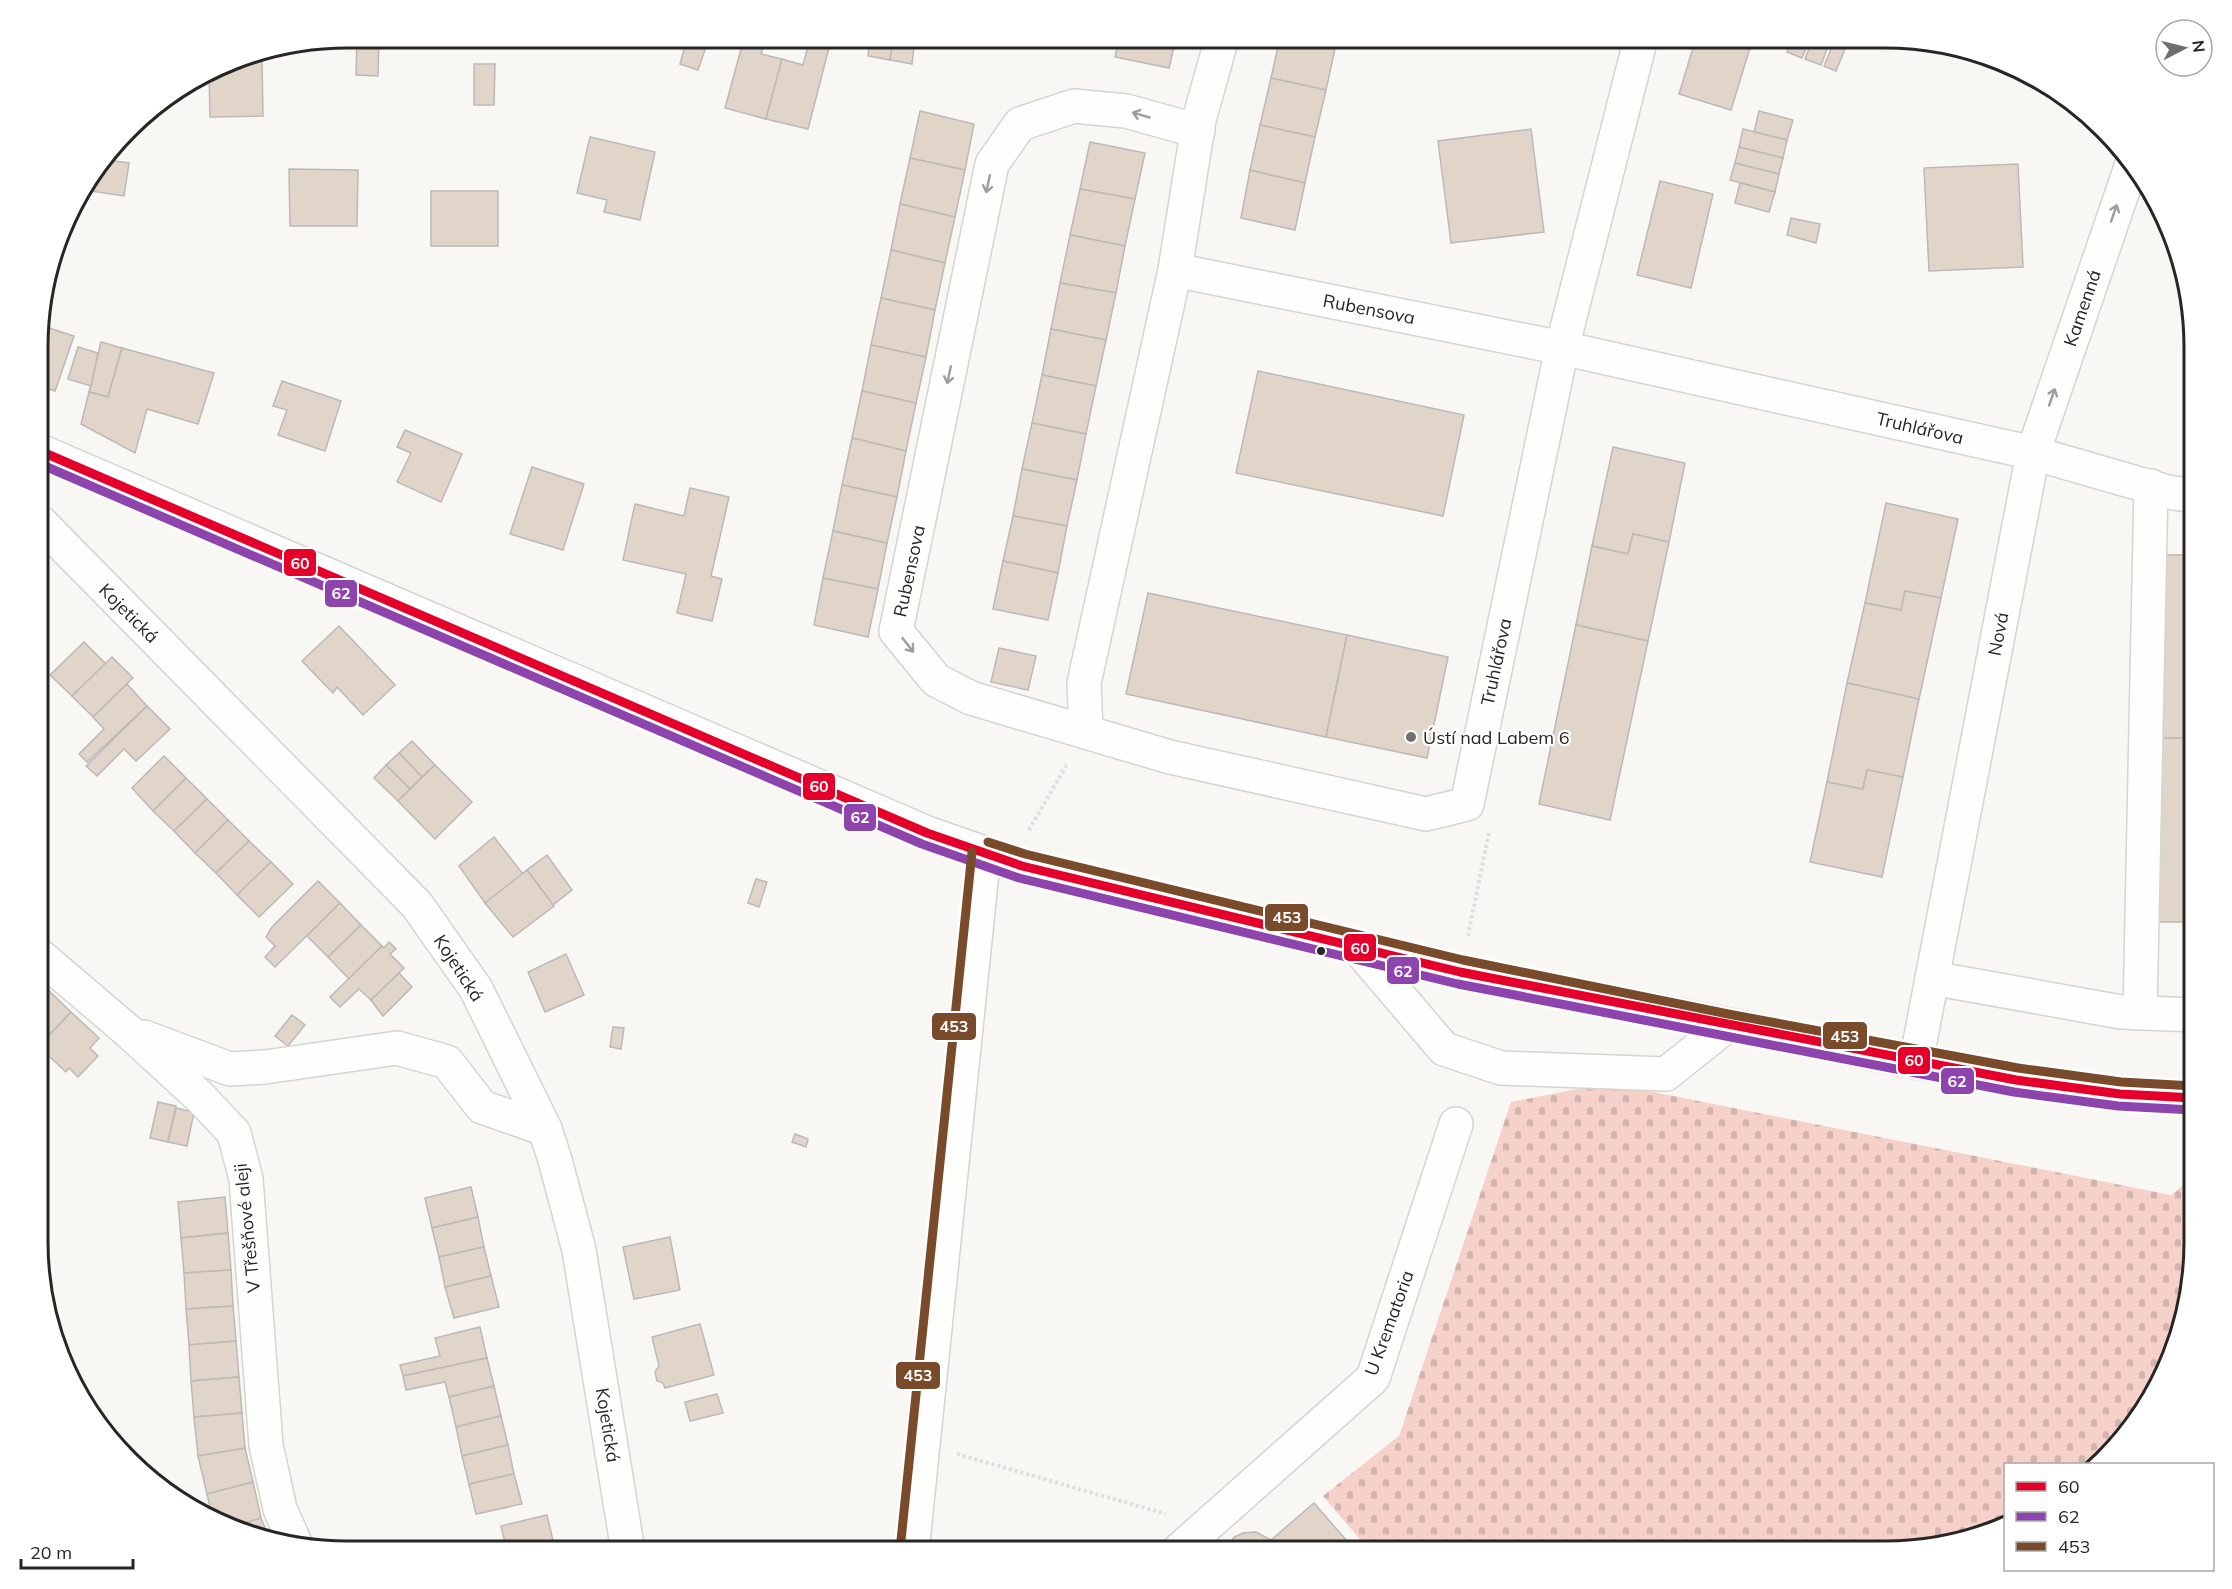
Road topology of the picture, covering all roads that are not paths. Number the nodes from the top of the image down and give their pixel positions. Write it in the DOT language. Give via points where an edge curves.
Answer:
graph roads {
  1 [pos="1219,48"];
  2 [pos="1638,48"];
  3 [pos="1198,131"];
  4 [pos="2129,174"];
  5 [pos="1175,270"];
  6 [pos="1562,348"];
  7 [pos="2033,453"];
  8 [pos="48,454"];
  9 [pos="2151,486"];
  10 [pos="2184,494"];
  11 [pos="48,530"];
  12 [pos="1086,732"];
  13 [pos="997,857"];
  14 [pos="1358,948"];
  15 [pos="48,963"];
  16 [pos="1932,978"];
  17 [pos="2140,1013"];
  18 [pos="2184,1015"];
  19 [pos="1726,1026"];
  20 [pos="128,1031"];
  21 [pos="1916,1062"];
  22 [pos="2184,1097"];
  23 [pos="1456,1124"];
  24 [pos="544,1129"];
  25 [pos="292,1536"];
  26 [pos="626,1541"];
  27 [pos="913,1541"];
  28 [pos="1190,1541"];
  1 -- 3 [label="street"];
  2 -- 6 [label="street, Truhlářova"];
  3 -- 5 [label="street"];
  3 -- 12 [label="street, Rubensova, one-way" via="1126,111 1074,106 1020,124 992,164 896,631 936,680 971,698"];
  7 -- 4 [label="street, Kamenná, one-way"];
  5 -- 6 [label="street, Rubensova"];
  5 -- 12 [label="street" via="1084,683"];
  6 -- 7 [label="street, Truhlářova"];
  6 -- 12 [label="street, Truhlářova" via="1467,804 1426,814 1170,757"];
  7 -- 9 [label="street"];
  7 -- 16 [label="street, Nová"];
  8 -- 13 [label="street" via="927,833"];
  9 -- 10 [label="street"];
  9 -- 17 [label="street"];
  11 -- 24 [label="street, Kojetická" via="417,905 476,989"];
  13 -- 14 [label="street"];
  13 -- 27 [label="street"];
  14 -- 19 [label="street"];
  14 -- 19 [label="street" via="1444,1049 1501,1068 1666,1074"];
  15 -- 20 [label="street, V Třešňové aleji"];
  16 -- 17 [label="street"];
  16 -- 21 [label="street, Nová"];
  17 -- 18 [label="street"];
  19 -- 21 [label="street"];
  20 -- 24 [label="street" via="230,1069 397,1048 447,1062 482,1107"];
  20 -- 25 [label="street, V Třešňové aleji" via="234,1133 246,1179 266,1445 280,1509"];
  21 -- 22 [label="street" via="2120,1094"];
  23 -- 28 [label="street, U Krematoria" via="1373,1378"];
  24 -- 26 [label="street, Kojetická" via="579,1250"];
}
